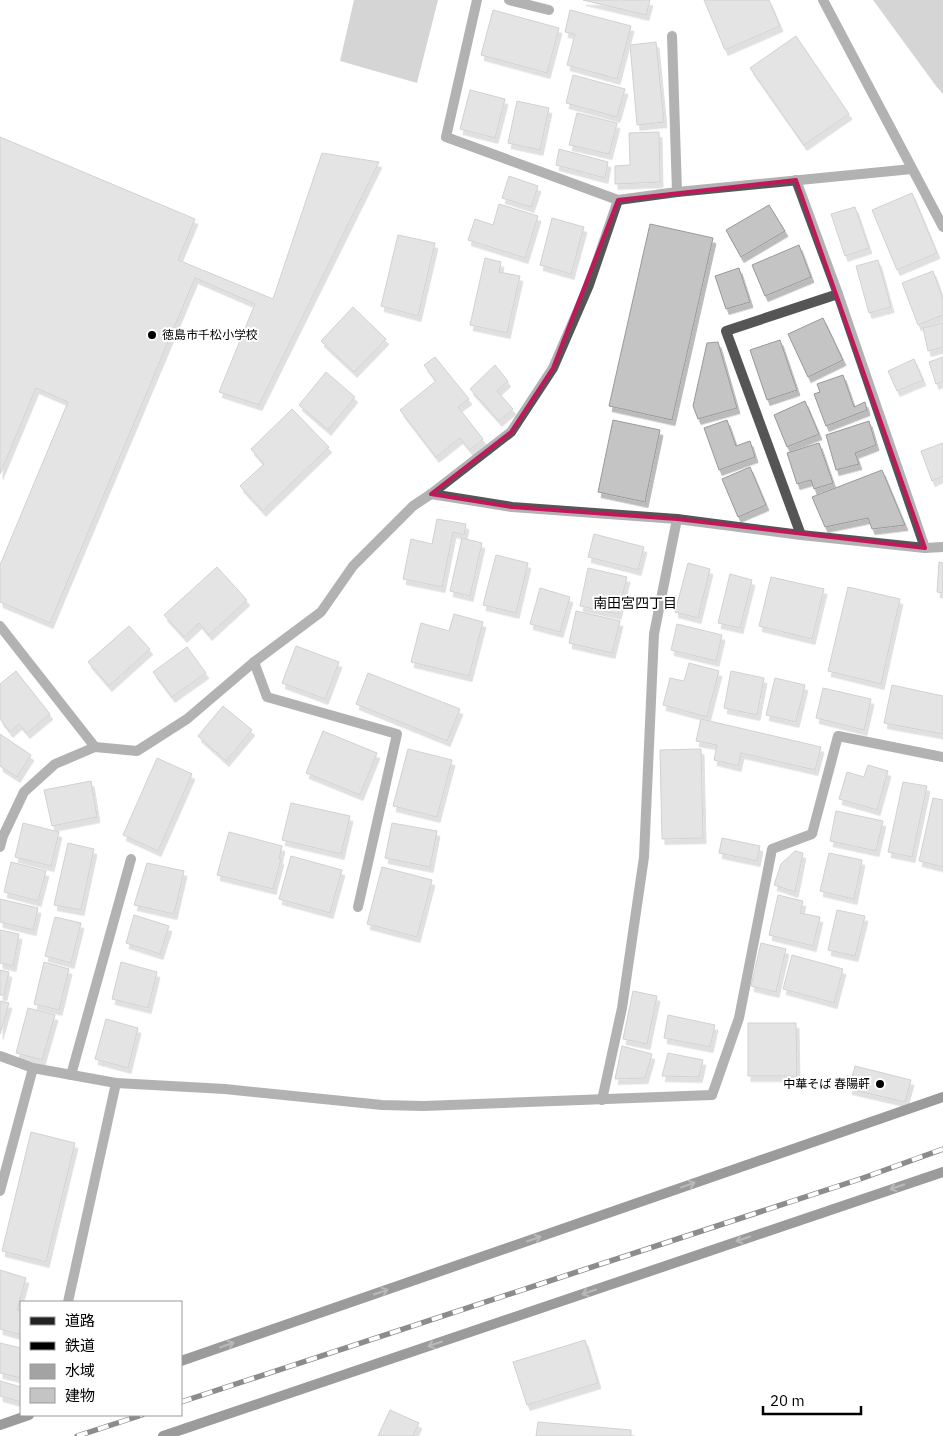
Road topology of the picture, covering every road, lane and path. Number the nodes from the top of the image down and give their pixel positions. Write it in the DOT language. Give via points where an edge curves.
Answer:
graph roads {
  1 [pos="477,0"];
  2 [pos="509,0"];
  3 [pos="823,0"];
  4 [pos="550,10"];
  5 [pos="672,36"];
  6 [pos="912,169"];
  7 [pos="796,180"];
  8 [pos="678,192"];
  9 [pos="618,200"];
  10 [pos="943,227"];
  11 [pos="838,294"];
  12 [pos="431,494"];
  13 [pos="677,519"];
  14 [pos="801,535"];
  15 [pos="943,547"];
  16 [pos="925,548"];
  17 [pos="0,626"];
  18 [pos="254,662"];
  19 [pos="95,747"];
  20 [pos="943,757"];
  21 [pos="0,847"];
  22 [pos="131,859"];
  23 [pos="358,907"];
  24 [pos="0,1056"];
  25 [pos="33,1068"];
  26 [pos="71,1075"];
  27 [pos="116,1083"];
  28 [pos="943,1097"];
  29 [pos="602,1100"];
  30 [pos="943,1172"];
  31 [pos="0,1191"];
  32 [pos="68,1301"];
  33 [pos="182,1361"];
  34 [pos="26,1416"];
  35 [pos="0,1425"];
  36 [pos="163,1436"];
  1 -- 9 [label="street" via="446,137"];
  2 -- 4 [label="street"];
  3 -- 6 [label="street"];
  5 -- 8 [label="street"];
  6 -- 7 [label="street"];
  6 -- 10 [label="street"];
  7 -- 8 [label="street"];
  7 -- 11 [label="street"];
  8 -- 9 [label="street"];
  9 -- 12 [label="street" via="589,285 554,368 510,432"];
  11 -- 14 [label="street" via="726,331"];
  11 -- 16 [label="street"];
  12 -- 13 [label="street" via="512,508"];
  12 -- 18 [label="street" via="413,506 353,566 321,612"];
  13 -- 14 [label="street"];
  13 -- 29 [label="street" via="654,634 644,858 622,1008"];
  14 -- 16 [label="street"];
  15 -- 16 [label="street"];
  17 -- 19 [label="street"];
  18 -- 19 [label="street" via="187,719 137,751"];
  18 -- 23 [label="street" via="267,697 397,734"];
  19 -- 21 [label="street" via="55,764 24,792"];
  20 -- 29 [label="street" via="838,736 812,834 772,848 739,1018 712,1095"];
  22 -- 26 [label="street"];
  24 -- 25 [label="street"];
  25 -- 26 [label="street"];
  25 -- 31 [label="street"];
  26 -- 27 [label="street"];
  27 -- 29 [label="street" via="225,1089 382,1105"];
  27 -- 32 [label="street"];
  33 -- 28 [label="street, one-way"];
  30 -- 36 [label="street, one-way"];
  34 -- 35 [label="street"];
}
